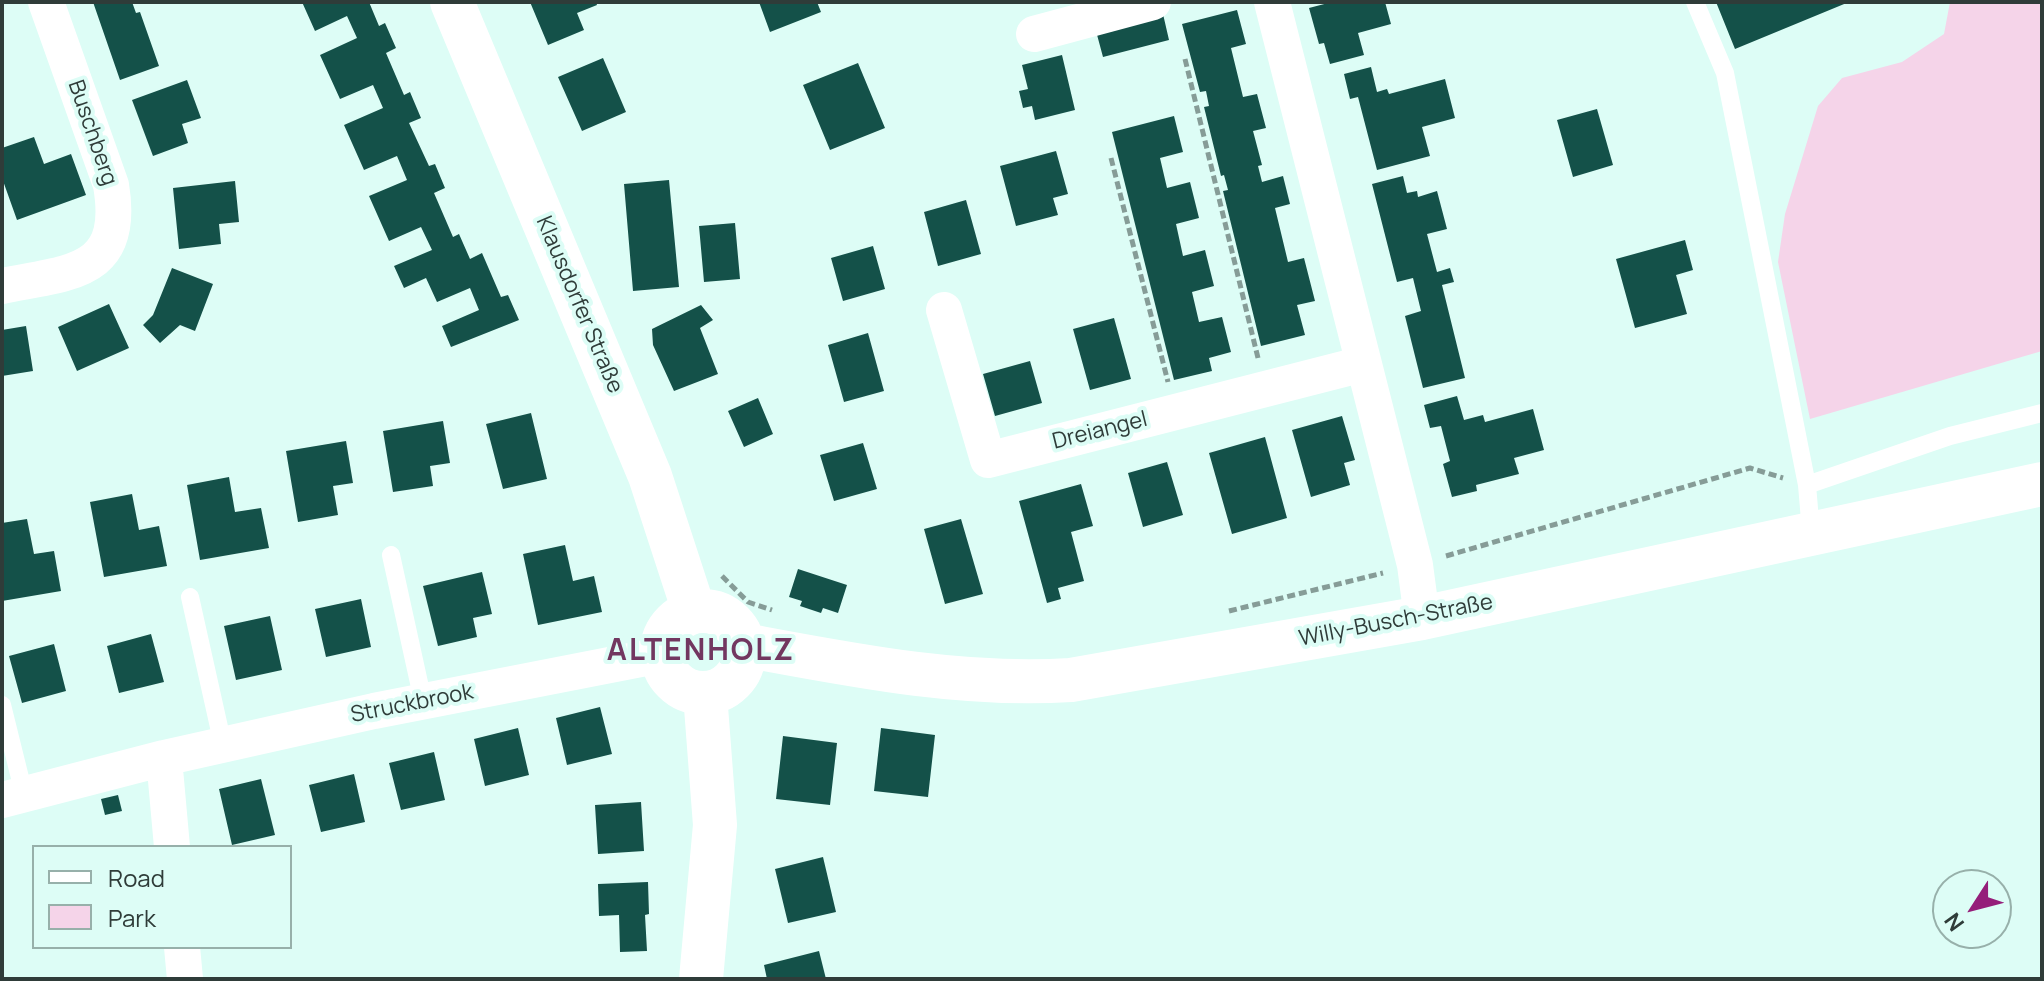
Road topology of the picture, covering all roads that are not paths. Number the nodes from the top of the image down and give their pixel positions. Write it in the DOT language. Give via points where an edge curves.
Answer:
graph roads {
  1 [pos="46,2"];
  2 [pos="452,2"];
  3 [pos="1153,2"];
  4 [pos="1272,2"];
  5 [pos="1695,2"];
  6 [pos="1034,34"];
  7 [pos="2,286"];
  8 [pos="944,310"];
  9 [pos="1363,364"];
  10 [pos="2042,413"];
  11 [pos="2042,484"];
  12 [pos="1807,485"];
  13 [pos="1811,532"];
  14 [pos="391,555"];
  15 [pos="688,592"];
  16 [pos="190,597"];
  17 [pos="1422,618"];
  18 [pos="744,645"];
  19 [pos="661,655"];
  20 [pos="705,694"];
  21 [pos="423,701"];
  22 [pos="2,705"];
  23 [pos="223,745"];
  24 [pos="164,758"];
  25 [pos="13,797"];
  26 [pos="172,845"];
  27 [pos="182,949"];
  28 [pos="185,979"];
  29 [pos="701,979"];
  1 -- 7 [label="street, Buschberg" via="111,185 114,231 87,265"];
  2 -- 15 [label="street, Klausdorfer Straße" via="650,476"];
  3 -- 6 [label="street"];
  4 -- 9 [label="street"];
  5 -- 12 [label="lane" via="1725,73"];
  8 -- 9 [label="street, Dreiangel" via="988,460"];
  9 -- 17 [label="street" via="1415,565"];
  10 -- 12 [label="lane" via="1950,436"];
  11 -- 13 [label="street, Willy-Busch-Straße"];
  12 -- 13 [label="lane"];
  13 -- 17 [label="street, Willy-Busch-Straße"];
  14 -- 21 [label="lane"];
  15 -- 18 [label="street" via="734,624"];
  15 -- 19 [label="street" via="680,617 663,639"];
  16 -- 23 [label="lane"];
  17 -- 18 [label="street, Willy-Busch-Straße" via="1071,680 1027,683 896,673"];
  18 -- 20 [label="street" via="744,663 736,678"];
  19 -- 20 [label="street" via="674,683"];
  19 -- 21 [label="street, Struckbrook"];
  20 -- 29 [label="street" via="715,825"];
  21 -- 23 [label="street, Struckbrook"];
  22 -- 25 [label="lane"];
  23 -- 24 [label="street, Struckbrook"];
  24 -- 25 [label="street, Struckbrook"];
  24 -- 26 [label="street"];
  27 -- 28 [label="street"];
}
